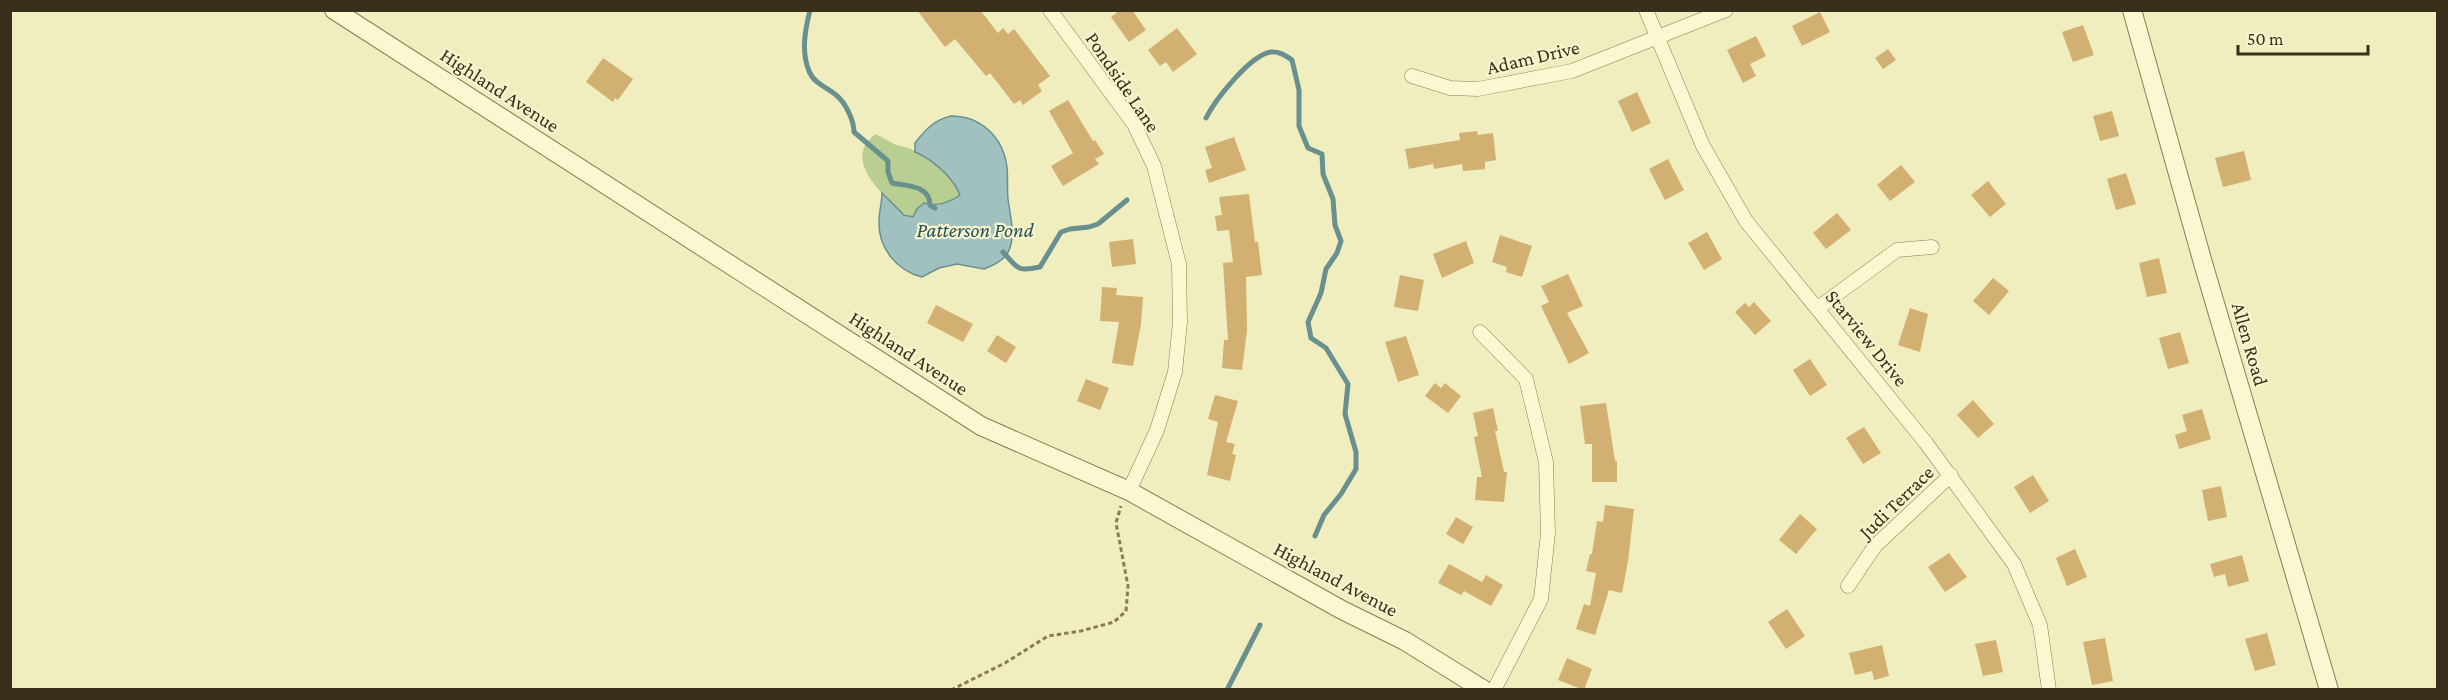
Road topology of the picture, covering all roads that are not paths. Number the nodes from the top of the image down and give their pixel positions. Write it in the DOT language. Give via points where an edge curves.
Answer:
graph roads {
  1 [pos="334,10"];
  2 [pos="1050,10"];
  3 [pos="1646,10"];
  4 [pos="1726,10"];
  5 [pos="2132,10"];
  6 [pos="1657,38"];
  7 [pos="1412,76"];
  8 [pos="1932,247"];
  9 [pos="1818,308"];
  10 [pos="1480,332"];
  11 [pos="1951,476"];
  12 [pos="1129,491"];
  13 [pos="1848,586"];
  14 [pos="1484,690"];
  15 [pos="1494,690"];
  16 [pos="2049,690"];
  17 [pos="2329,690"];
  1 -- 12 [label="street, Highland Avenue" via="981,426"];
  2 -- 12 [label="street, Pondside Lane" via="1134,124 1154,166 1179,264 1180,322 1175,372 1157,430"];
  3 -- 6 [label="street, Starview Drive"];
  4 -- 6 [label="street, Adam Drive"];
  5 -- 17 [label="street, Allen Road"];
  6 -- 7 [label="street, Adam Drive" via="1572,71 1478,89 1450,88"];
  6 -- 9 [label="street, Starview Drive" via="1703,146 1746,221"];
  8 -- 9 [label="street" via="1897,250"];
  9 -- 11 [label="street, Starview Drive"];
  10 -- 15 [label="street" via="1526,379 1546,462 1548,533 1541,599"];
  11 -- 13 [label="street, Judi Terrace" via="1875,546"];
  11 -- 16 [label="street, Starview Drive" via="2014,564 2040,625"];
  12 -- 14 [label="street, Highland Avenue" via="1405,641"];
}
